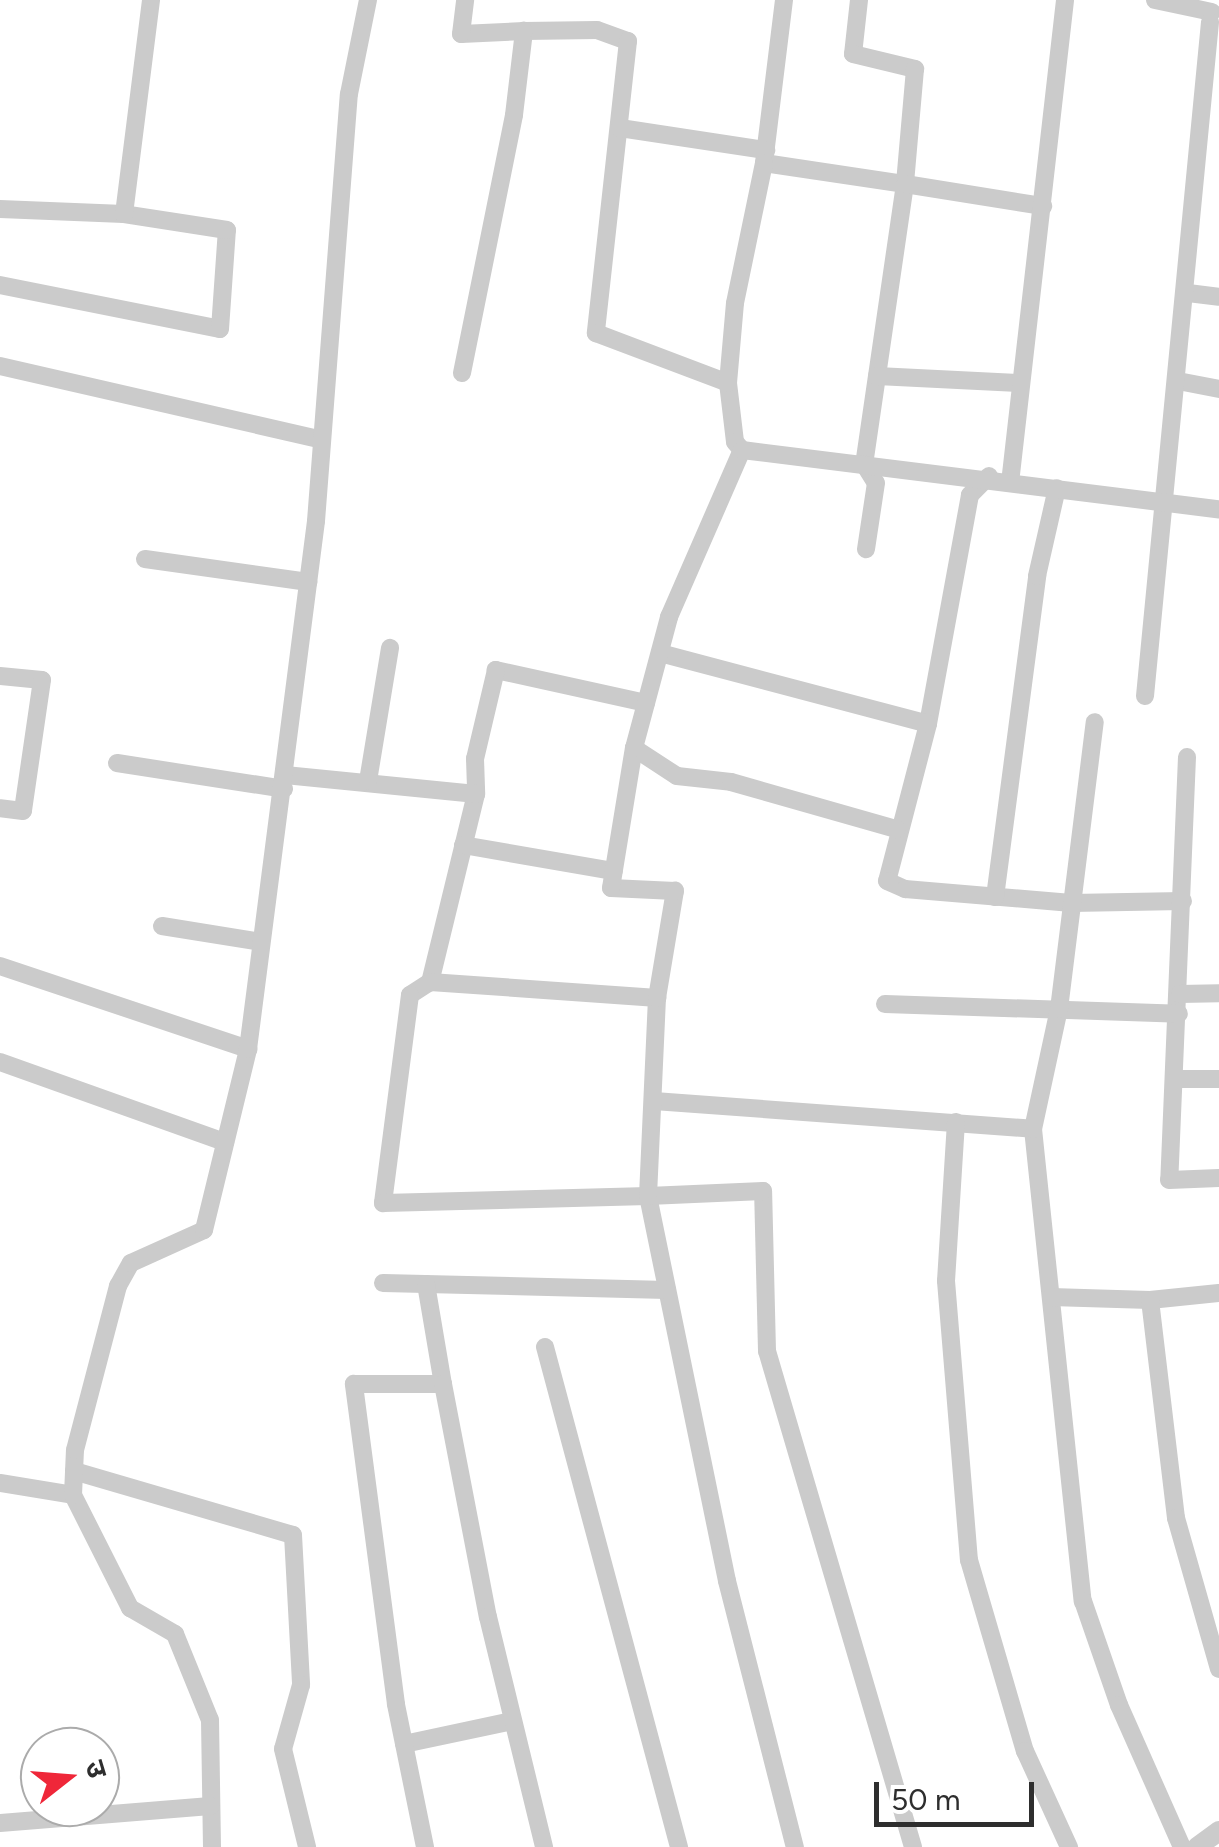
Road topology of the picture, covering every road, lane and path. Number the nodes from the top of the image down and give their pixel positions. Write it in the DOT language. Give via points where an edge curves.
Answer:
graph roads {
  1 [pos="150,0"];
  2 [pos="368,0"];
  3 [pos="465,0"];
  4 [pos="784,0"];
  5 [pos="859,0"];
  6 [pos="1065,0"];
  7 [pos="1155,0"];
  8 [pos="1214,14"];
  9 [pos="524,30"];
  10 [pos="620,128"];
  11 [pos="765,157"];
  12 [pos="905,184"];
  13 [pos="1043,206"];
  14 [pos="0,209"];
  15 [pos="124,214"];
  16 [pos="0,285"];
  17 [pos="1188,293"];
  18 [pos="1219,297"];
  19 [pos="0,366"];
  20 [pos="462,372"];
  21 [pos="876,376"];
  22 [pos="1178,380"];
  23 [pos="728,382"];
  24 [pos="1020,383"];
  25 [pos="1219,390"];
  26 [pos="322,440"];
  27 [pos="742,450"];
  28 [pos="864,464"];
  29 [pos="990,476"];
  30 [pos="1010,483"];
  31 [pos="1057,488"];
  32 [pos="1164,502"];
  33 [pos="1219,508"];
  34 [pos="866,550"];
  35 [pos="145,559"];
  36 [pos="308,582"];
  37 [pos="390,648"];
  38 [pos="660,653"];
  39 [pos="0,676"];
  40 [pos="1146,696"];
  41 [pos="646,703"];
  42 [pos="1096,722"];
  43 [pos="928,724"];
  44 [pos="634,748"];
  45 [pos="1187,757"];
  46 [pos="117,762"];
  47 [pos="368,781"];
  48 [pos="285,782"];
  49 [pos="476,794"];
  50 [pos="0,808"];
  51 [pos="896,829"];
  52 [pos="463,845"];
  53 [pos="614,871"];
  54 [pos="995,897"];
  55 [pos="1183,901"];
  56 [pos="1070,904"];
  57 [pos="162,926"];
  58 [pos="261,942"];
  59 [pos="0,966"];
  60 [pos="430,982"];
  61 [pos="1219,993"];
  62 [pos="1180,994"];
  63 [pos="657,998"];
  64 [pos="884,1004"];
  65 [pos="1059,1009"];
  66 [pos="1179,1014"];
  67 [pos="248,1050"];
  68 [pos="0,1062"];
  69 [pos="1178,1079"];
  70 [pos="1219,1079"];
  71 [pos="654,1101"];
  72 [pos="956,1122"];
  73 [pos="1033,1130"];
  74 [pos="225,1142"];
  75 [pos="1219,1178"];
  76 [pos="648,1196"];
  77 [pos="383,1283"];
  78 [pos="426,1284"];
  79 [pos="667,1290"];
  80 [pos="1219,1293"];
  81 [pos="1051,1297"];
  82 [pos="1150,1300"];
  83 [pos="545,1347"];
  84 [pos="443,1384"];
  85 [pos="74,1472"];
  86 [pos="0,1482"];
  87 [pos="73,1495"];
  88 [pos="1219,1669"];
  89 [pos="512,1721"];
  90 [pos="404,1744"];
  91 [pos="210,1806"];
  92 [pos="0,1824"];
  93 [pos="1219,1831"];
  94 [pos="212,1847"];
  95 [pos="307,1847"];
  96 [pos="424,1847"];
  97 [pos="544,1847"];
  98 [pos="679,1847"];
  99 [pos="795,1847"];
  100 [pos="913,1847"];
  101 [pos="1068,1847"];
  102 [pos="1182,1847"];
  103 [pos="1197,1847"];
  1 -- 15 [label="street"];
  2 -- 26 [label="street" via="349,94"];
  3 -- 9 [label="street" via="462,34"];
  4 -- 11 [label="street"];
  5 -- 12 [label="street" via="853,54 915,69"];
  6 -- 13 [label="street"];
  7 -- 8 [label="street"];
  8 -- 17 [label="street" via="1195,149"];
  9 -- 10 [label="street" via="597,30 628,41"];
  9 -- 20 [label="street" via="514,115"];
  10 -- 11 [label="street"];
  10 -- 23 [label="street" via="596,334"];
  11 -- 12 [label="street"];
  11 -- 23 [label="street" via="735,303"];
  12 -- 13 [label="street"];
  12 -- 21 [label="street"];
  13 -- 24 [label="street"];
  14 -- 15 [label="street"];
  15 -- 16 [label="street" via="226,230 220,329"];
  17 -- 18 [label="street"];
  17 -- 22 [label="street"];
  19 -- 26 [label="street"];
  21 -- 24 [label="street"];
  21 -- 28 [label="street"];
  22 -- 25 [label="street"];
  22 -- 32 [label="street"];
  23 -- 27 [label="street"];
  24 -- 30 [label="street"];
  26 -- 36 [label="street"];
  27 -- 28 [label="street"];
  27 -- 38 [label="street"];
  28 -- 29 [label="street"];
  28 -- 34 [label="street" via="876,483"];
  29 -- 30 [label="street"];
  29 -- 43 [label="street" via="970,495"];
  30 -- 31 [label="street"];
  31 -- 32 [label="street"];
  31 -- 54 [label="street" via="1037,576"];
  32 -- 33 [label="street"];
  32 -- 40 [label="street"];
  35 -- 36 [label="street"];
  36 -- 48 [label="street"];
  37 -- 47 [label="street"];
  38 -- 41 [label="street"];
  38 -- 43 [label="street"];
  39 -- 50 [label="street" via="42,680 23,811"];
  41 -- 44 [label="street"];
  41 -- 49 [label="street" via="496,670 475,758"];
  42 -- 56 [label="street"];
  43 -- 51 [label="street" via="906,817"];
  44 -- 51 [label="street" via="677,776 731,782"];
  44 -- 53 [label="street"];
  45 -- 55 [label="street"];
  46 -- 48 [label="street"];
  47 -- 48 [label="street"];
  47 -- 49 [label="street"];
  48 -- 58 [label="street"];
  49 -- 52 [label="street"];
  51 -- 54 [label="street" via="887,881 905,889"];
  52 -- 53 [label="street"];
  52 -- 60 [label="street"];
  53 -- 63 [label="street" via="611,888 675,890"];
  54 -- 56 [label="street"];
  55 -- 56 [label="street"];
  55 -- 62 [label="street"];
  56 -- 65 [label="street"];
  57 -- 58 [label="street"];
  58 -- 67 [label="street"];
  59 -- 67 [label="street"];
  60 -- 63 [label="street"];
  60 -- 76 [label="street" via="410,995 383,1204"];
  61 -- 62 [label="street"];
  62 -- 66 [label="street"];
  63 -- 71 [label="street"];
  64 -- 65 [label="street"];
  65 -- 66 [label="street"];
  65 -- 73 [label="street"];
  66 -- 69 [label="street"];
  67 -- 74 [label="street"];
  68 -- 74 [label="street"];
  69 -- 70 [label="street"];
  69 -- 75 [label="street" via="1169,1180"];
  71 -- 72 [label="street"];
  71 -- 76 [label="street"];
  72 -- 73 [label="street"];
  72 -- 101 [label="street" via="946,1281 969,1560 1025,1751"];
  73 -- 81 [label="street"];
  74 -- 85 [label="street" via="204,1230 132,1262 118,1286"];
  76 -- 79 [label="street"];
  76 -- 100 [label="street" via="763,1191 767,1351"];
  77 -- 78 [label="street"];
  78 -- 79 [label="street"];
  78 -- 84 [label="street"];
  79 -- 99 [label="street" via="727,1581"];
  80 -- 82 [label="street"];
  81 -- 82 [label="street"];
  81 -- 102 [label="street" via="1083,1601 1119,1705"];
  82 -- 88 [label="street" via="1176,1518"];
  83 -- 98 [label="street"];
  84 -- 89 [label="street"];
  84 -- 90 [label="street" via="354,1384"];
  85 -- 87 [label="street"];
  85 -- 95 [label="street" via="293,1535 301,1685 284,1749"];
  86 -- 87 [label="street"];
  87 -- 91 [label="street" via="130,1608 175,1634 210,1720"];
  89 -- 90 [label="street"];
  89 -- 97 [label="street"];
  90 -- 96 [label="street"];
  91 -- 92 [label="street"];
  91 -- 94 [label="street"];
  93 -- 103 [label="street"];
}
